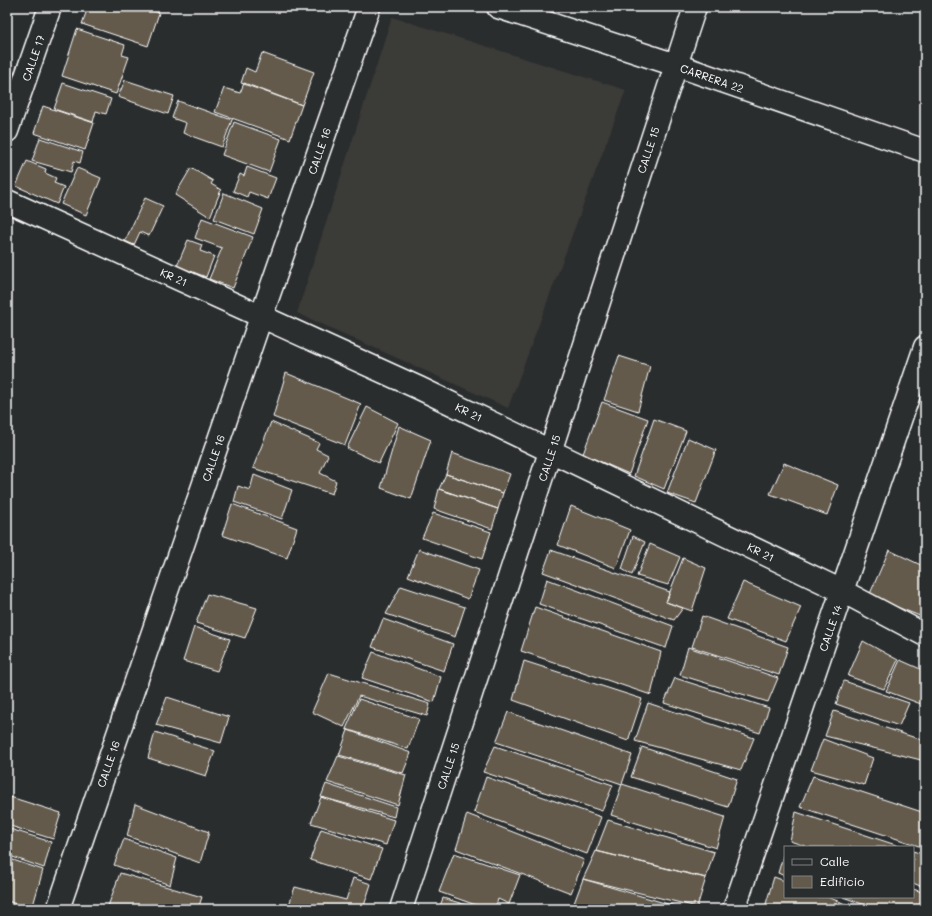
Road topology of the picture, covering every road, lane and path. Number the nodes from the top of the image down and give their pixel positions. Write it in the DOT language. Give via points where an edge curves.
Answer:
graph roads {
  1 [pos="50,7"];
  2 [pos="369,7"];
  3 [pos="498,7"];
  4 [pos="695,7"];
  5 [pos="676,65"];
  6 [pos="7,131"];
  7 [pos="925,151"];
  8 [pos="7,201"];
  9 [pos="261,317"];
  10 [pos="925,347"];
  11 [pos="551,452"];
  12 [pos="842,591"];
  13 [pos="925,635"];
  14 [pos="58,909"];
  15 [pos="401,909"];
  16 [pos="734,909"];
  1 -- 6 [label="street, CALLE 17"];
  2 -- 9 [label="street, CALLE 16"];
  3 -- 5 [label="street, CARRERA 22"];
  4 -- 5 [label="street, CALLE 15"];
  5 -- 7 [label="street, CARRERA 22"];
  5 -- 11 [label="street, CALLE 15"];
  8 -- 9 [label="street, KR 21"];
  9 -- 11 [label="street, KR 21" via="419,388"];
  9 -- 14 [label="street, CALLE 16"];
  10 -- 12 [label="street, CALLE 14"];
  11 -- 12 [label="street, KR 21"];
  11 -- 15 [label="street, CALLE 15"];
  12 -- 13 [label="street, KR 21"];
  12 -- 16 [label="street, CALLE 14"];
}
